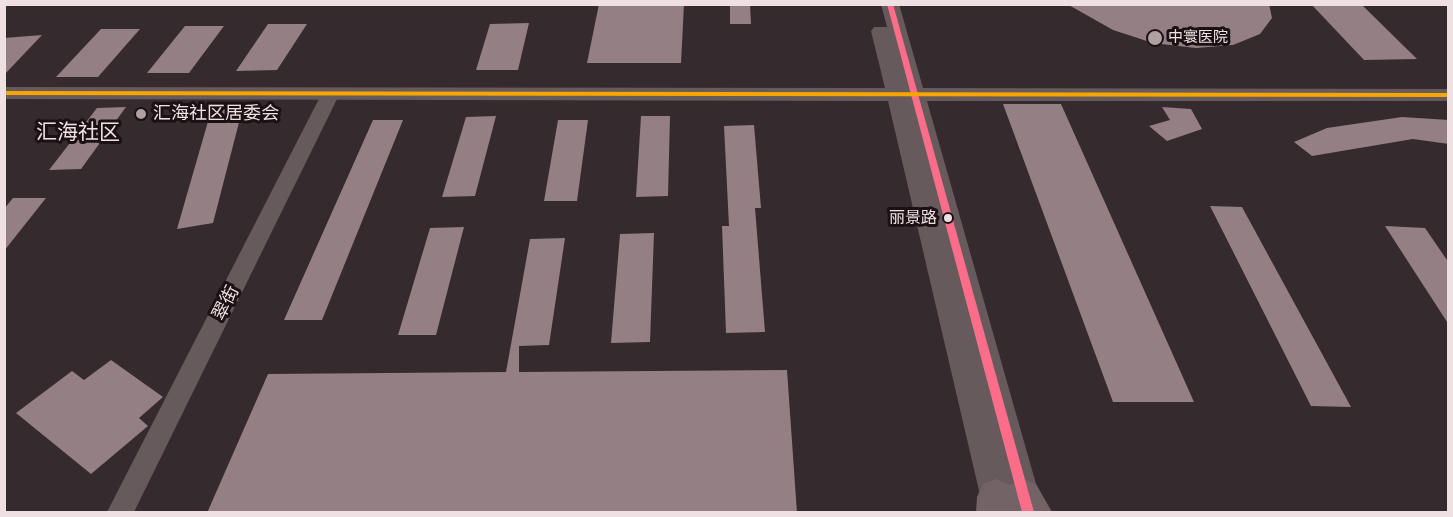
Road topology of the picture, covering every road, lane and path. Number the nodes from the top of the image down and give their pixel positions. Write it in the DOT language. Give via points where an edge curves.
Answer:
graph roads {
  1 [pos="875,4"];
  2 [pos="890,4"];
  3 [pos="4,93"];
  4 [pos="331,93"];
  5 [pos="905,93"];
  6 [pos="1449,95"];
  7 [pos="1012,507"];
  8 [pos="120,513"];
  1 -- 5 [label="street"];
  2 -- 5 [label="street"];
  3 -- 4 [label="street"];
  4 -- 5 [label="street"];
  4 -- 8 [label="street, 翠街"];
  5 -- 6 [label="street"];
  5 -- 7 [label="street"];
}
